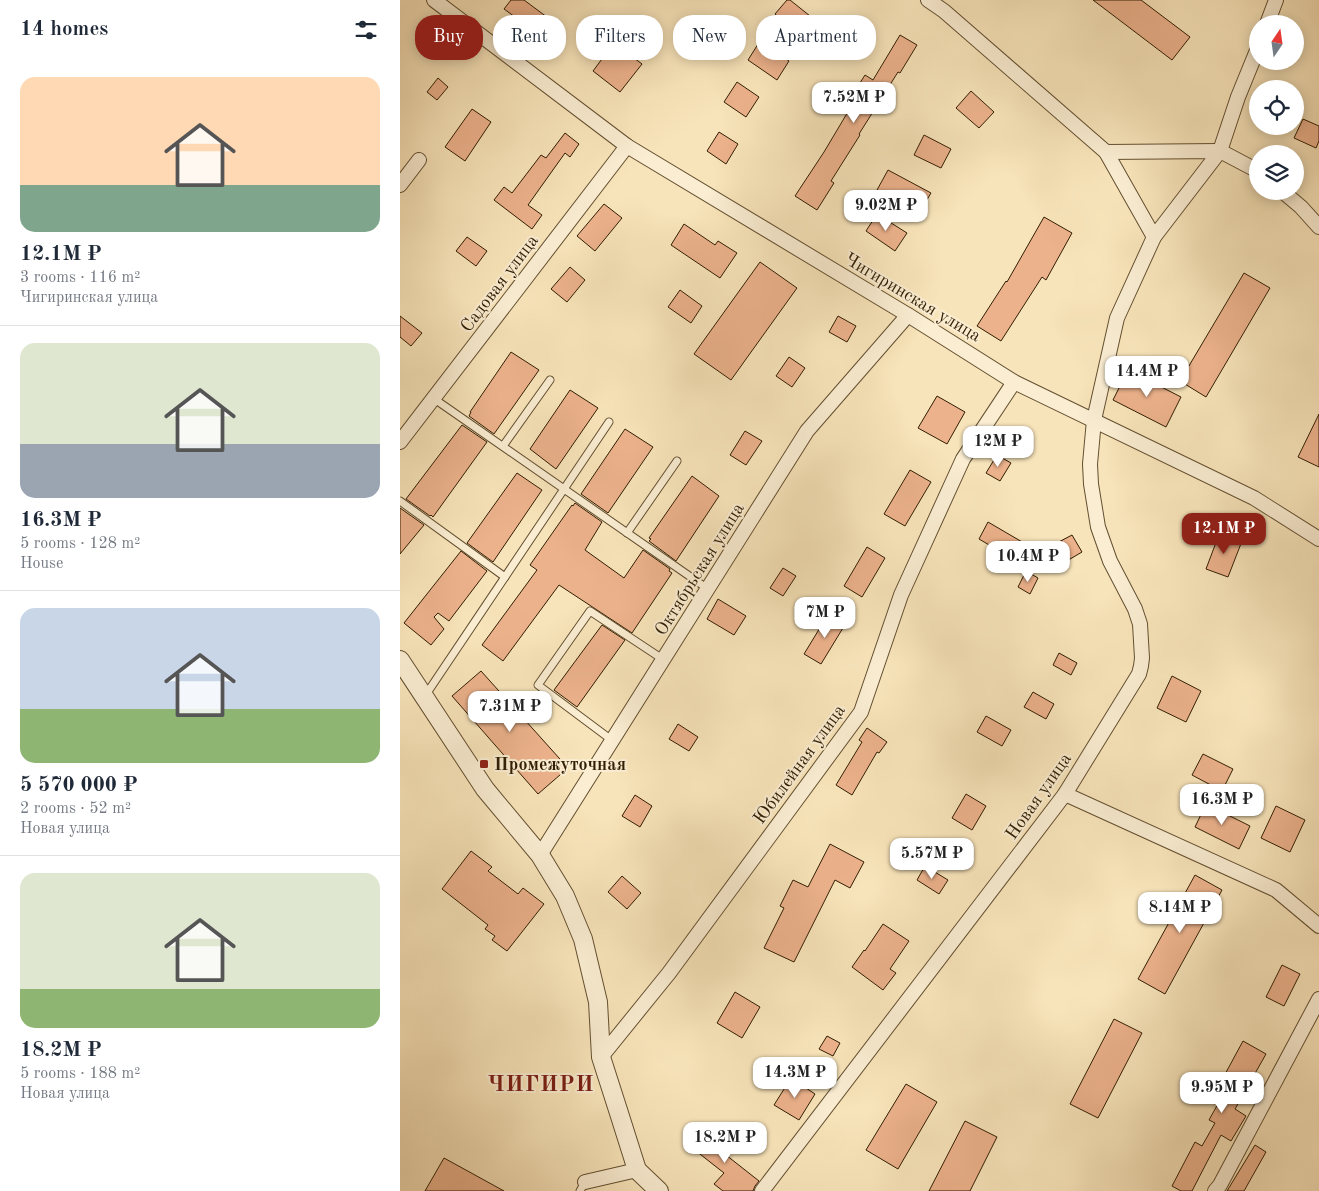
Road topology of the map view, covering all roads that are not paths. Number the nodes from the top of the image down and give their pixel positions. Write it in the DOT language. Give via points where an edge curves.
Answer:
graph roads {
  1 [pos="434,0"];
  2 [pos="928,0"];
  3 [pos="1276,0"];
  4 [pos="942,6"];
  5 [pos="1270,15"];
  6 [pos="1249,70"];
  7 [pos="627,146"];
  8 [pos="1220,151"];
  9 [pos="1106,152"];
  10 [pos="419,160"];
  11 [pos="1249,166"];
  12 [pos="400,185"];
  13 [pos="1293,200"];
  14 [pos="1319,227"];
  15 [pos="1154,237"];
  16 [pos="908,316"];
  17 [pos="550,380"];
  18 [pos="1014,382"];
  19 [pos="433,398"];
  20 [pos="1094,420"];
  21 [pos="609,422"];
  22 [pos="400,442"];
  23 [pos="502,446"];
  24 [pos="676,461"];
  25 [pos="564,489"];
  26 [pos="400,501"];
  27 [pos="627,533"];
  28 [pos="1319,539"];
  29 [pos="505,577"];
  30 [pos="708,589"];
  31 [pos="400,660"];
  32 [pos="664,660"];
  33 [pos="424,696"];
  34 [pos="613,741"];
  35 [pos="1065,794"];
  36 [pos="540,856"];
  37 [pos="1319,926"];
  38 [pos="1319,999"];
  39 [pos="601,1057"];
  40 [pos="637,1170"];
  41 [pos="582,1187"];
  42 [pos="659,1191"];
  43 [pos="762,1191"];
  44 [pos="1215,1191"];
  1 -- 7 [label="street, Чигиринская улица"];
  2 -- 4 [label="street"];
  3 -- 5 [label="street"];
  4 -- 9 [label="street"];
  6 -- 8 [label="street, Новая улица"];
  7 -- 16 [label="street, Чигиринская улица"];
  7 -- 19 [label="street, Садовая улица"];
  8 -- 9 [label="street"];
  8 -- 11 [label="street"];
  8 -- 15 [label="street, Новая улица"];
  9 -- 15 [label="street"];
  10 -- 12 [label="street"];
  13 -- 14 [label="street"];
  15 -- 20 [label="street, Новая улица" via="1117,318"];
  16 -- 18 [label="street, Чигиринская улица"];
  16 -- 30 [label="street, Октябрьская улица" via="807,431"];
  17 -- 23 [label="lane"];
  18 -- 20 [label="street, Чигиринская улица"];
  18 -- 39 [label="street, Юбилейная улица" via="963,458 901,595 861,712 670,973"];
  19 -- 22 [label="street, Садовая улица"];
  19 -- 23 [label="lane"];
  20 -- 28 [label="street, Чигиринская улица" via="1254,498"];
  20 -- 35 [label="street, Новая улица" via="1090,464 1098,527 1140,624 1141,666"];
  21 -- 25 [label="lane"];
  23 -- 25 [label="lane"];
  24 -- 27 [label="lane"];
  25 -- 27 [label="lane"];
  25 -- 29 [label="lane"];
  26 -- 29 [label="lane"];
  27 -- 30 [label="lane"];
  29 -- 33 [label="lane"];
  30 -- 32 [label="street, Октябрьская улица"];
  31 -- 33 [label="street"];
  32 -- 34 [label="street, Октябрьская улица"];
  32 -- 34 [label="lane" via="590,611 538,685"];
  33 -- 36 [label="street" via="485,789"];
  34 -- 36 [label="street, Октябрьская улица"];
  35 -- 37 [label="street" via="1276,890"];
  35 -- 43 [label="street, Новая улица"];
  36 -- 39 [label="street" via="565,896 583,939 598,1002"];
  38 -- 44 [label="street"];
  39 -- 40 [label="street"];
  40 -- 41 [label="street"];
  40 -- 42 [label="street"];
}
